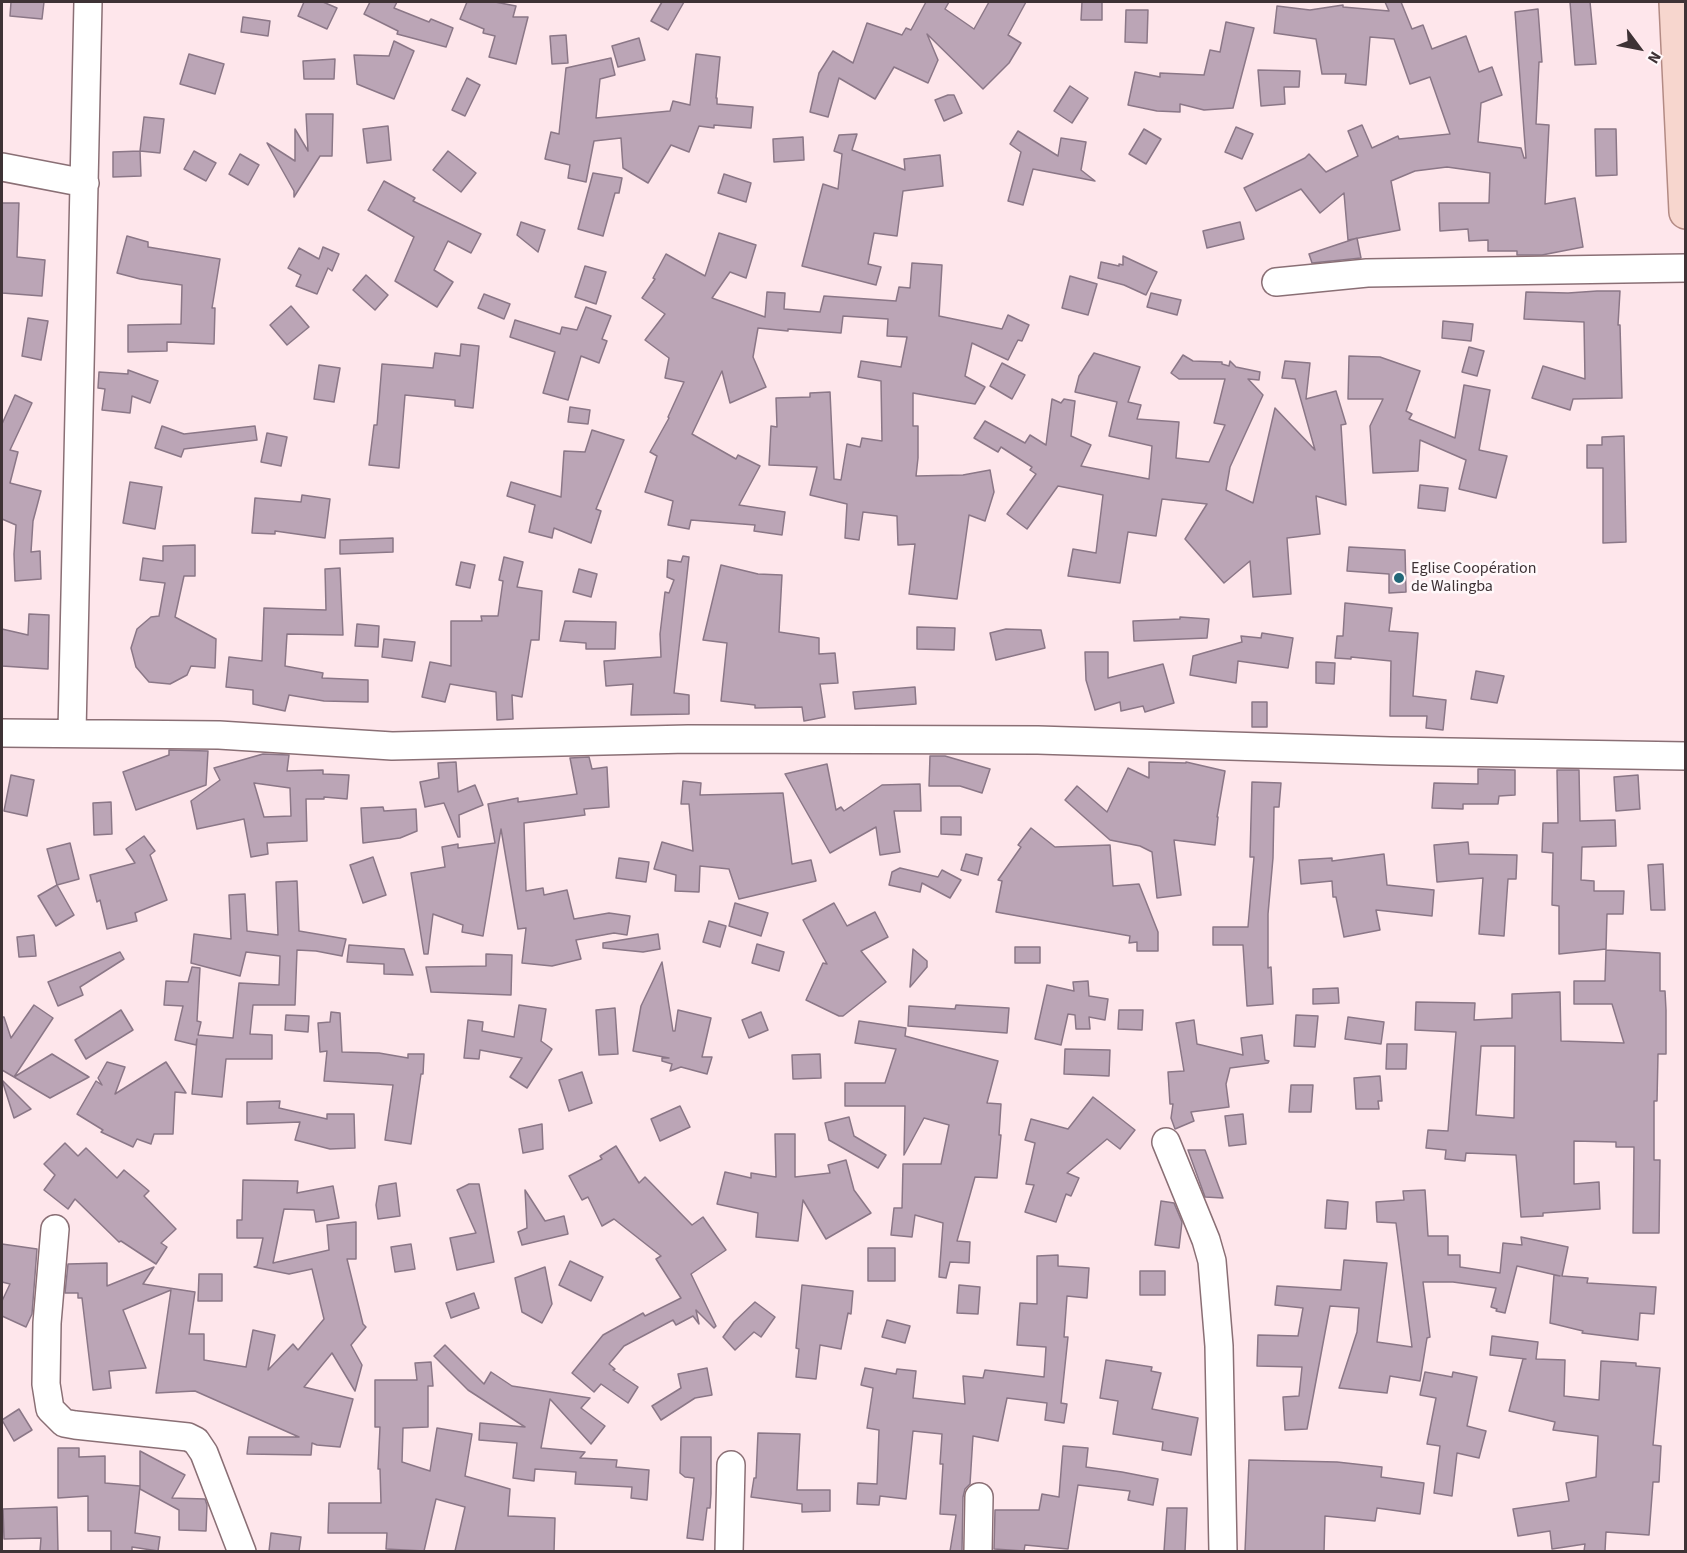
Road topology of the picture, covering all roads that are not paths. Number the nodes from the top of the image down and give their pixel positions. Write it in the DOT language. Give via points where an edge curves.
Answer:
graph roads {
  1 [pos="88,2"];
  2 [pos="1676,2"];
  3 [pos="1682,83"];
  4 [pos="2,167"];
  5 [pos="85,183"];
  6 [pos="1686,212"];
  7 [pos="1686,268"];
  8 [pos="1276,282"];
  9 [pos="72,732"];
  10 [pos="2,733"];
  11 [pos="1686,756"];
  12 [pos="1166,1142"];
  13 [pos="55,1229"];
  14 [pos="730,1465"];
  15 [pos="979,1497"];
  16 [pos="242,1551"];
  17 [pos="729,1551"];
  18 [pos="978,1551"];
  19 [pos="1223,1551"];
  1 -- 5 [label="street"];
  2 -- 3 [label="main road"];
  3 -- 6 [label="main road"];
  4 -- 5 [label="street"];
  5 -- 9 [label="street"];
  7 -- 8 [label="street" via="1366,273"];
  9 -- 10 [label="street"];
  9 -- 11 [label="street" via="219,735 392,746 688,739 1038,740"];
  12 -- 19 [label="street" via="1212,1261 1219,1346"];
  13 -- 16 [label="street" via="47,1323 46,1384 50,1409 64,1423 196,1441"];
  14 -- 17 [label="street"];
  15 -- 18 [label="street"];
}
